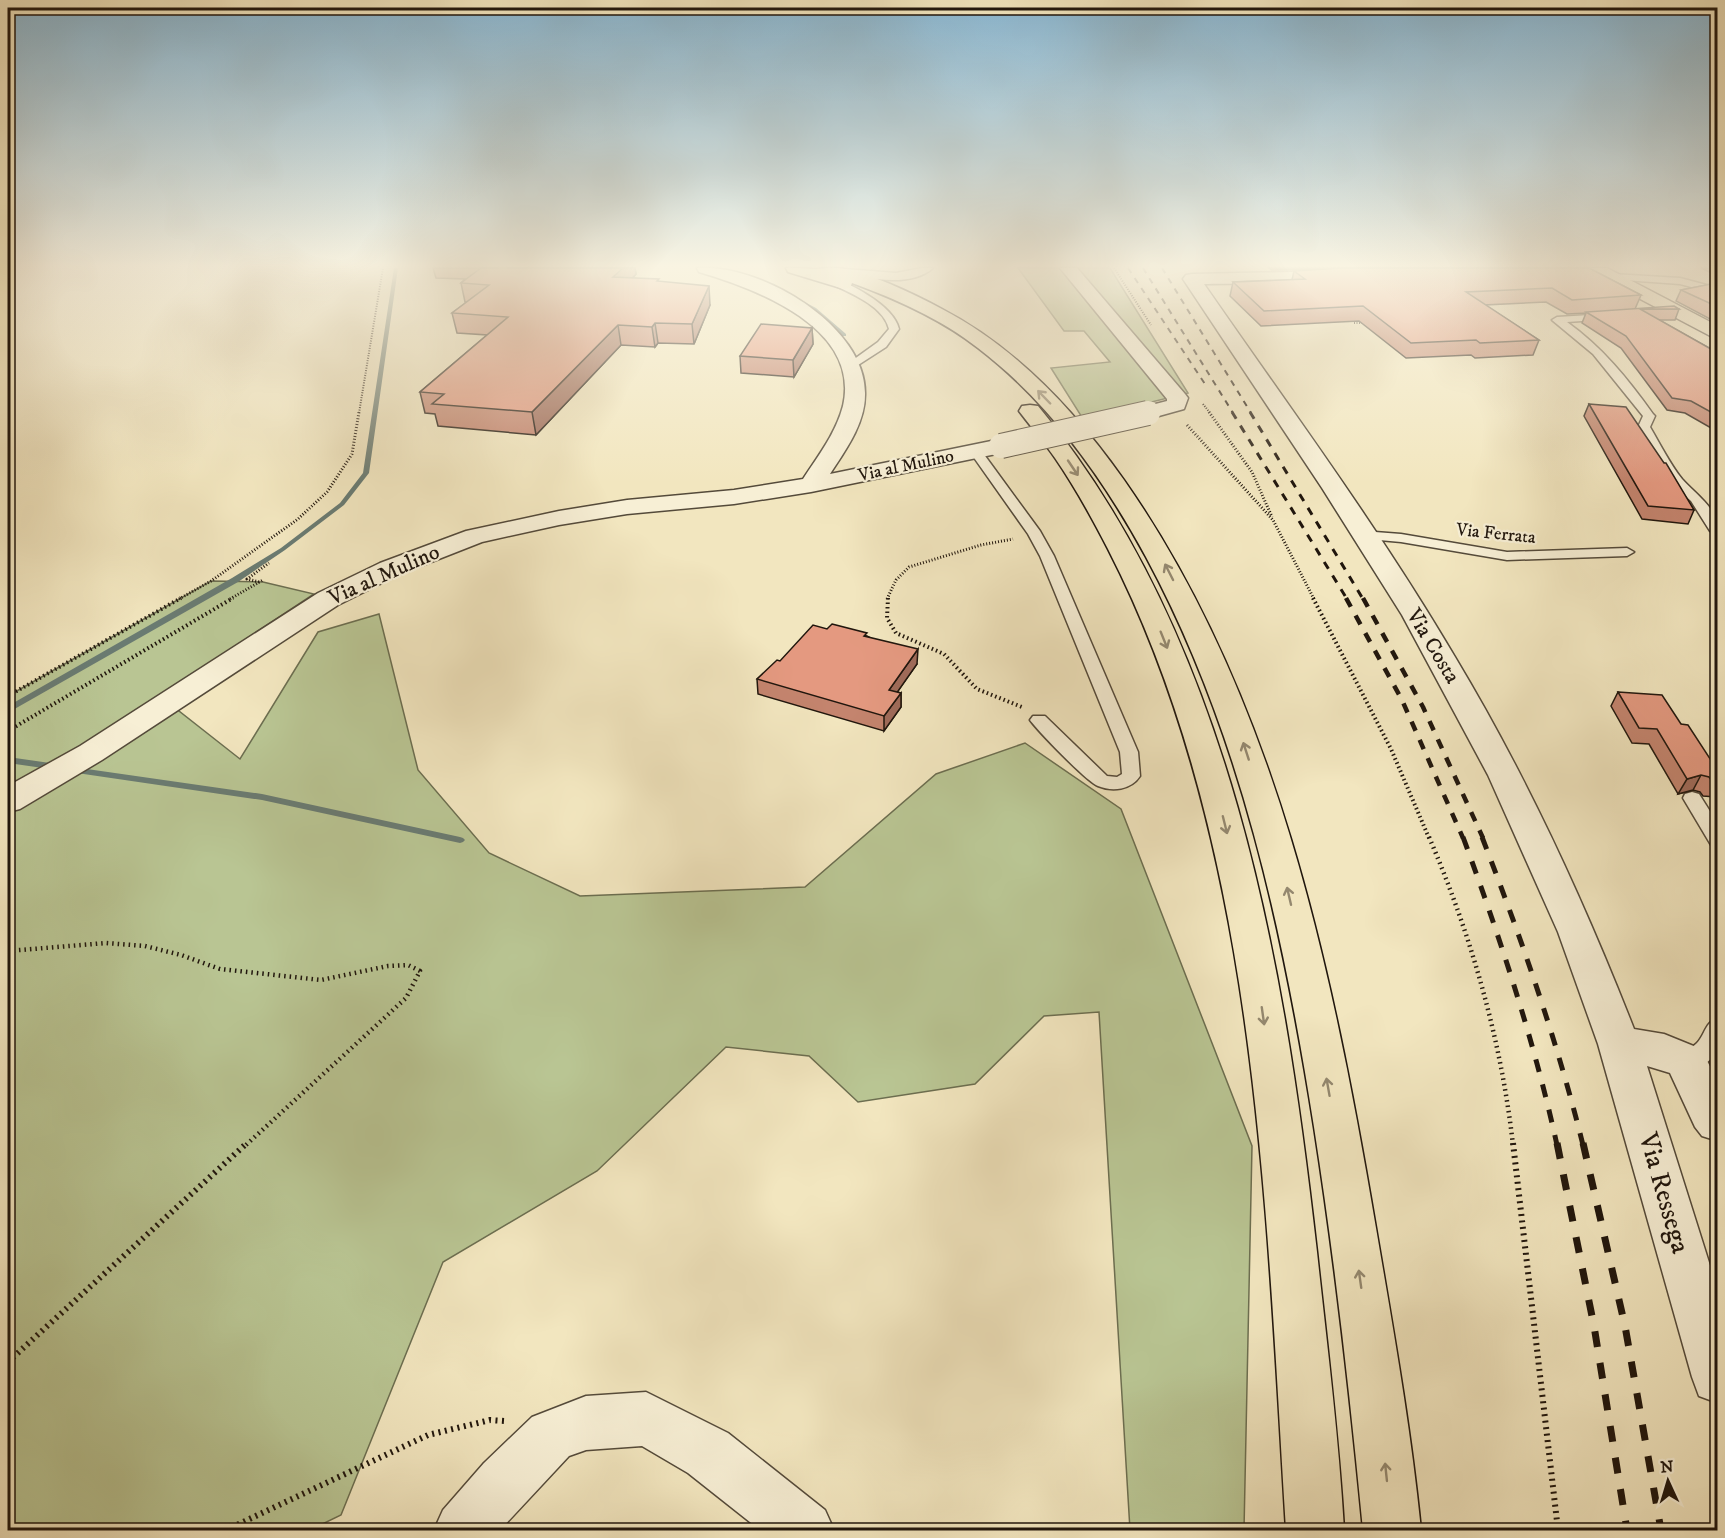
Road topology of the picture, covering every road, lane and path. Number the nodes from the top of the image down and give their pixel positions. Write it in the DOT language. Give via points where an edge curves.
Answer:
graph roads {
  1 [pos="371,340"];
  2 [pos="834,340"];
  3 [pos="886,340"];
  4 [pos="954,340"];
  5 [pos="980,340"];
  6 [pos="1129,340"];
  7 [pos="1233,340"];
  8 [pos="1585,340"];
  9 [pos="851,365"];
  10 [pos="1159,411"];
  11 [pos="976,452"];
  12 [pos="811,486"];
  13 [pos="1715,528"];
  14 [pos="1035,534"];
  15 [pos="1362,535"];
  16 [pos="1627,552"];
  17 [pos="269,563"];
  18 [pos="261,581"];
  19 [pos="8,696"];
  20 [pos="1039,720"];
  21 [pos="8,731"];
  22 [pos="1692,798"];
  23 [pos="8,801"];
  24 [pos="1718,840"];
  25 [pos="8,951"];
  26 [pos="1718,1027"];
  27 [pos="1619,1044"];
  28 [pos="1686,1061"];
  29 [pos="1718,1122"];
  30 [pos="8,1362"];
  31 [pos="1718,1377"];
  32 [pos="511,1421"];
  33 [pos="226,1530"];
  34 [pos="463,1530"];
  35 [pos="805,1530"];
  36 [pos="1315,1530"];
  37 [pos="1392,1530"];
  38 [pos="1558,1530"];
  1 -- 19 [label="path" via="352,454 327,492 298,519 211,581"];
  2 -- 9 [label="street, Via al Mulino"];
  3 -- 9 [label="lane"];
  4 -- 36 [label="main road, one-way" via="1016,394 1096,503 1130,563 1189,701 1237,873 1263,1010 1288,1202"];
  37 -- 5 [label="main road, one-way" via="1351,1209 1310,987 1277,847 1232,708 1163,562 1123,495 1080,437 1021,374"];
  6 -- 10 [label="street" via="1178,398 1177,405"];
  7 -- 15 [label="street, Via Costa"];
  8 -- 13 [label="lane" via="1604,356 1649,416 1644,427 1677,481 1696,499"];
  9 -- 12 [label="street, Via al Mulino" via="855,381 850,416"];
  10 -- 11 [label="street, Via al Mulino, bridge"];
  10 -- 38 [label="path" via="1180,418 1273,520 1391,748 1464,926 1501,1059 1508,1102"];
  11 -- 12 [label="street, Via al Mulino"];
  11 -- 14 [label="lane"];
  12 -- 23 [label="street, Via al Mulino" via="559,518 475,536 389,568 328,599 92,753"];
  14 -- 20 [label="path" via="981,545 900,572 890,591 886,618 896,633 944,654 977,689 1025,708"];
  14 -- 20 [label="lane" via="1129,752 1131,776 1120,783 1102,781"];
  15 -- 16 [label="lane, Via Ferrata" via="1507,556"];
  15 -- 27 [label="street, Via Costa" via="1442,659 1505,775 1576,932"];
  17 -- 18 [label="path" via="247,579"];
  18 -- 21 [label="path"];
  22 -- 24 [label="lane"];
  25 -- 30 [label="path" via="106,943 145,946 220,969 321,980 408,964 420,971 405,998 385,1018"];
  26 -- 28 [label="lane" via="1701,1055"];
  27 -- 28 [label="street" via="1664,1051"];
  27 -- 31 [label="street, Via Ressega"];
  28 -- 29 [label="street"];
  32 -- 33 [label="path" via="490,1420 428,1435"];
  34 -- 35 [label="street" via="551,1436 586,1423 646,1419 708,1453"];
}
